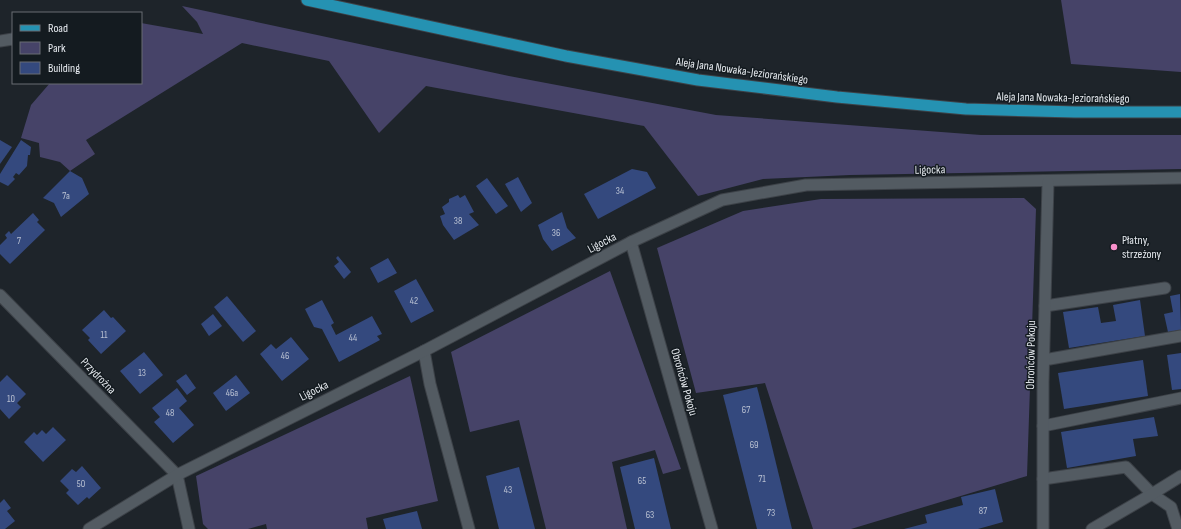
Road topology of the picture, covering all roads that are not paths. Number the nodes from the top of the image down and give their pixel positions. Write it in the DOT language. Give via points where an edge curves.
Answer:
graph roads {
  1 [pos="307,0"];
  2 [pos="12,39"];
  3 [pos="0,42"];
  4 [pos="1181,112"];
  5 [pos="1181,178"];
  6 [pos="1048,182"];
  7 [pos="632,242"];
  8 [pos="1165,288"];
  9 [pos="0,295"];
  10 [pos="1045,306"];
  11 [pos="1181,336"];
  12 [pos="424,351"];
  13 [pos="1044,360"];
  14 [pos="1181,398"];
  15 [pos="1043,426"];
  16 [pos="177,475"];
  17 [pos="1181,476"];
  18 [pos="1043,479"];
  19 [pos="1152,494"];
  20 [pos="89,529"];
  21 [pos="189,529"];
  22 [pos="469,529"];
  23 [pos="712,529"];
  24 [pos="1043,529"];
  25 [pos="1092,529"];
  26 [pos="1178,529"];
  1 -- 4 [label="main road, Aleja Jana Nowaka-Jeziorańskiego" via="566,56 698,80 966,109"];
  2 -- 3 [label="street"];
  5 -- 6 [label="street, Ligocka"];
  6 -- 7 [label="street, Ligocka" via="806,185 722,200"];
  6 -- 10 [label="street, Obrońców Pokoju"];
  7 -- 12 [label="street, Ligocka"];
  7 -- 23 [label="street, Obrońców Pokoju"];
  8 -- 10 [label="street"];
  9 -- 16 [label="street, Przydrożna"];
  10 -- 13 [label="street, Obrońców Pokoju"];
  11 -- 13 [label="street"];
  12 -- 16 [label="street, Ligocka"];
  12 -- 22 [label="street" via="430,384"];
  13 -- 15 [label="street, Obrońców Pokoju"];
  14 -- 15 [label="street"];
  15 -- 18 [label="street, Obrońców Pokoju"];
  16 -- 20 [label="street, Ligocka"];
  16 -- 21 [label="street"];
  17 -- 19 [label="street"];
  18 -- 19 [label="street" via="1126,467"];
  18 -- 24 [label="street, Obrońców Pokoju"];
  19 -- 25 [label="street"];
  19 -- 26 [label="street" via="1171,507"];
}
